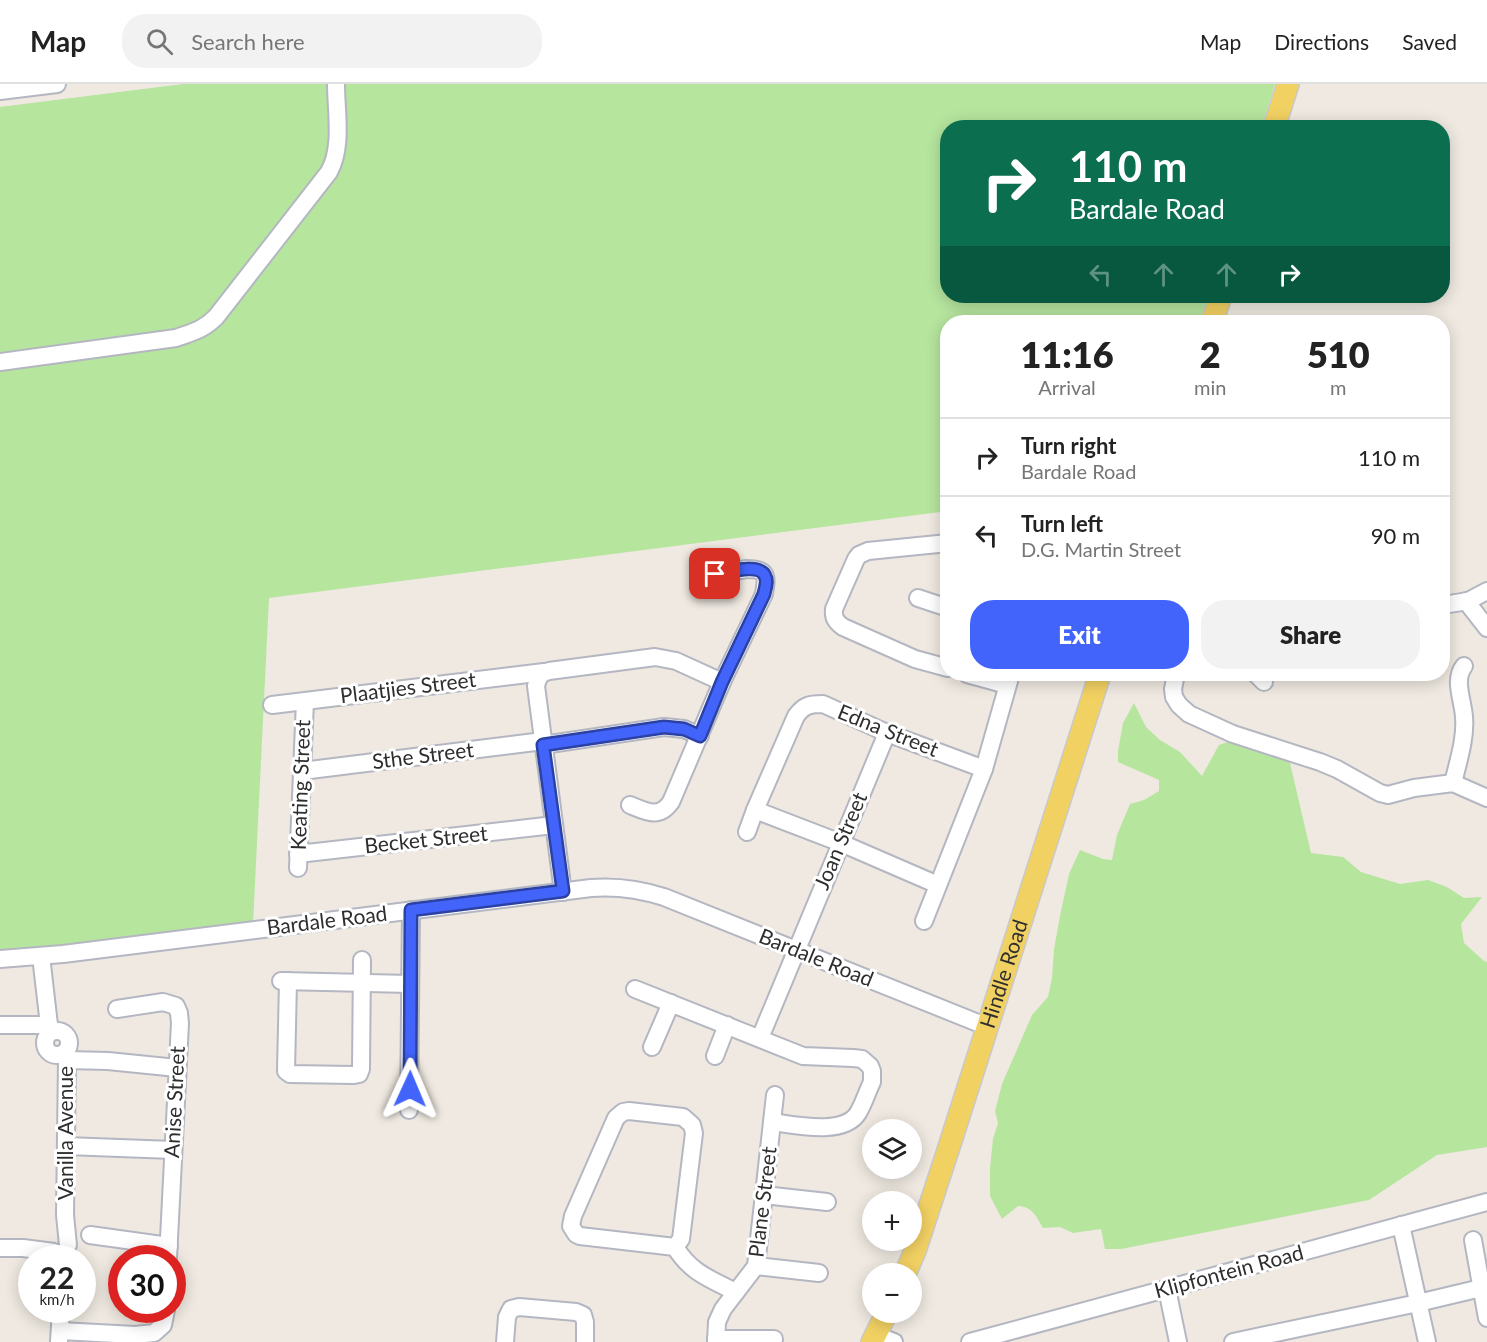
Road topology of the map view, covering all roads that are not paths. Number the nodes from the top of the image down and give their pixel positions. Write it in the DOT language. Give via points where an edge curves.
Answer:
graph roads {
  1 [pos="50,84"];
  2 [pos="57,84"];
  3 [pos="336,84"];
  4 [pos="1287,84"];
  5 [pos="0,91"];
  6 [pos="1276,120"];
  7 [pos="0,362"];
  8 [pos="940,544"];
  9 [pos="699,576"];
  10 [pos="1487,591"];
  11 [pos="918,598"];
  12 [pos="1466,601"];
  13 [pos="1450,604"];
  14 [pos="940,605"];
  15 [pos="1487,628"];
  16 [pos="940,666"];
  17 [pos="1464,666"];
  18 [pos="546,671"];
  19 [pos="1008,681"];
  20 [pos="1098,681"];
  21 [pos="1175,681"];
  22 [pos="722,682"];
  23 [pos="305,701"];
  24 [pos="272,705"];
  25 [pos="887,733"];
  26 [pos="700,736"];
  27 [pos="543,743"];
  28 [pos="984,769"];
  29 [pos="302,771"];
  30 [pos="1453,783"];
  31 [pos="1487,798"];
  32 [pos="630,805"];
  33 [pos="755,810"];
  34 [pos="554,825"];
  35 [pos="747,832"];
  36 [pos="841,843"];
  37 [pos="298,861"];
  38 [pos="938,885"];
  39 [pos="563,891"];
  40 [pos="411,910"];
  41 [pos="924,921"];
  42 [pos="796,950"];
  43 [pos="41,956"];
  44 [pos="0,959"];
  45 [pos="363,960"];
  46 [pos="362,983"];
  47 [pos="410,984"];
  48 [pos="635,989"];
  49 [pos="670,1003"];
  50 [pos="117,1009"];
  51 [pos="0,1025"];
  52 [pos="727,1025"];
  53 [pos="988,1027"];
  54 [pos="52,1028"];
  55 [pos="760,1038"];
  56 [pos="652,1047"];
  57 [pos="66,1056"];
  58 [pos="715,1056"];
  59 [pos="177,1068"];
  60 [pos="776,1095"];
  61 [pos="409,1110"];
  62 [pos="772,1122"];
  63 [pos="66,1146"];
  64 [pos="173,1150"];
  65 [pos="764,1195"];
  66 [pos="826,1202"];
  67 [pos="1487,1202"];
  68 [pos="1401,1226"];
  69 [pos="90,1235"];
  70 [pos="1473,1240"];
  71 [pos="62,1245"];
  72 [pos="136,1245"];
  73 [pos="168,1245"];
  74 [pos="675,1247"];
  75 [pos="0,1248"];
  76 [pos="18,1248"];
  77 [pos="909,1263"];
  78 [pos="756,1266"];
  79 [pos="819,1273"];
  80 [pos="1167,1288"];
  81 [pos="1481,1288"];
  82 [pos="736,1292"];
  83 [pos="1418,1303"];
  84 [pos="1487,1318"];
  85 [pos="163,1323"];
  86 [pos="884,1323"];
  87 [pos="59,1336"];
  88 [pos="155,1338"];
  89 [pos="1001,1338"];
  90 [pos="774,1339"];
  91 [pos="880,1340"];
  92 [pos="716,1341"];
  93 [pos="505,1342"];
  94 [pos="585,1342"];
  95 [pos="970,1342"];
  96 [pos="1178,1342"];
  97 [pos="1233,1342"];
  98 [pos="1427,1342"];
  1 -- 2 [label="street"];
  1 -- 5 [label="street"];
  3 -- 7 [label="street" via="337,146 329,172 208,325 176,338"];
  4 -- 6 [label="main road"];
  8 -- 16 [label="street" via="860,555 834,615 843,627"];
  9 -- 22 [label="street" via="754,569 766,576 764,594"];
  10 -- 12 [label="street"];
  11 -- 14 [label="street"];
  12 -- 13 [label="street"];
  12 -- 15 [label="street"];
  17 -- 30 [label="street" via="1459,681 1464,723"];
  18 -- 22 [label="street, Plaatjies Street" via="655,657 676,661"];
  18 -- 23 [label="street, Plaatjies Street"];
  18 -- 27 [label="street" via="536,686"];
  19 -- 28 [label="street"];
  20 -- 53 [label="main road, Hindle Road"];
  21 -- 30 [label="street" via="1174,697 1183,710 1196,718 1320,762 1384,794"];
  22 -- 26 [label="street"];
  23 -- 24 [label="street, Plaatjies Street"];
  23 -- 29 [label="street, Keating Street"];
  25 -- 28 [label="street, Edna Street"];
  25 -- 33 [label="street, Edna Street" via="823,704 805,706 796,716"];
  25 -- 36 [label="street, Joan Street"];
  26 -- 27 [label="street, Sthe Street" via="664,727"];
  26 -- 32 [label="street" via="667,808 656,813"];
  27 -- 29 [label="street, Sthe Street"];
  27 -- 34 [label="street"];
  28 -- 38 [label="street"];
  29 -- 37 [label="street, Keating Street"];
  30 -- 31 [label="street"];
  33 -- 35 [label="street, Edna Street"];
  33 -- 36 [label="street"];
  34 -- 37 [label="street, Becket Street"];
  34 -- 39 [label="street"];
  36 -- 38 [label="street"];
  36 -- 42 [label="street, Joan Street"];
  38 -- 41 [label="street"];
  39 -- 40 [label="street, Bardale Road"];
  39 -- 42 [label="street, Bardale Road" via="608,887 653,893"];
  40 -- 43 [label="street, Bardale Road"];
  40 -- 47 [label="street"];
  42 -- 53 [label="street, Bardale Road"];
  42 -- 55 [label="street, Joan Street"];
  43 -- 44 [label="street, Bardale Road"];
  43 -- 54 [label="street"];
  45 -- 46 [label="street"];
  46 -- 46 [label="street" via="285,981 286,1071 360,1074"];
  46 -- 47 [label="street"];
  47 -- 61 [label="street"];
  48 -- 49 [label="street"];
  49 -- 52 [label="street"];
  49 -- 56 [label="street"];
  50 -- 59 [label="street, Anise Street" via="163,1002 176,1006 180,1023"];
  51 -- 54 [label="street"];
  52 -- 55 [label="street"];
  52 -- 58 [label="street"];
  53 -- 77 [label="main road, Hindle Road"];
  54 -- 57 [label="street" via="46,1047"];
  55 -- 62 [label="street, Plane Street" via="803,1056 858,1058 872,1071 872,1082 851,1121 826,1127"];
  57 -- 59 [label="street"];
  57 -- 63 [label="street, Vanilla Avenue"];
  59 -- 64 [label="street, Anise Street"];
  60 -- 62 [label="street, Plane Street"];
  62 -- 65 [label="street, Plane Street"];
  63 -- 64 [label="street"];
  63 -- 71 [label="street, Vanilla Avenue"];
  64 -- 73 [label="street, Anise Street"];
  65 -- 66 [label="street"];
  65 -- 78 [label="street, Plane Street"];
  67 -- 68 [label="street, Klipfontein Road"];
  68 -- 80 [label="street, Klipfontein Road"];
  68 -- 83 [label="street"];
  69 -- 72 [label="street"];
  70 -- 81 [label="street"];
  74 -- 74 [label="street" via="580,1236 571,1226 616,1118 623,1112 683,1118 692,1125 681,1239"];
  74 -- 82 [label="street" via="691,1268"];
  75 -- 76 [label="street"];
  78 -- 79 [label="street"];
  78 -- 82 [label="street, Plane Street"];
  80 -- 89 [label="street, Klipfontein Road"];
  80 -- 96 [label="street"];
  81 -- 83 [label="street"];
  81 -- 84 [label="street"];
  82 -- 92 [label="street, Plane Street" via="717,1322"];
  83 -- 97 [label="street"];
  83 -- 98 [label="street"];
  85 -- 88 [label="street"];
  86 -- 91 [label="main road"];
  87 -- 88 [label="street"];
  89 -- 95 [label="street, Klipfontein Road"];
  90 -- 92 [label="street"];
  93 -- 94 [label="street" via="507,1317 511,1309 519,1307 583,1315"];
}
